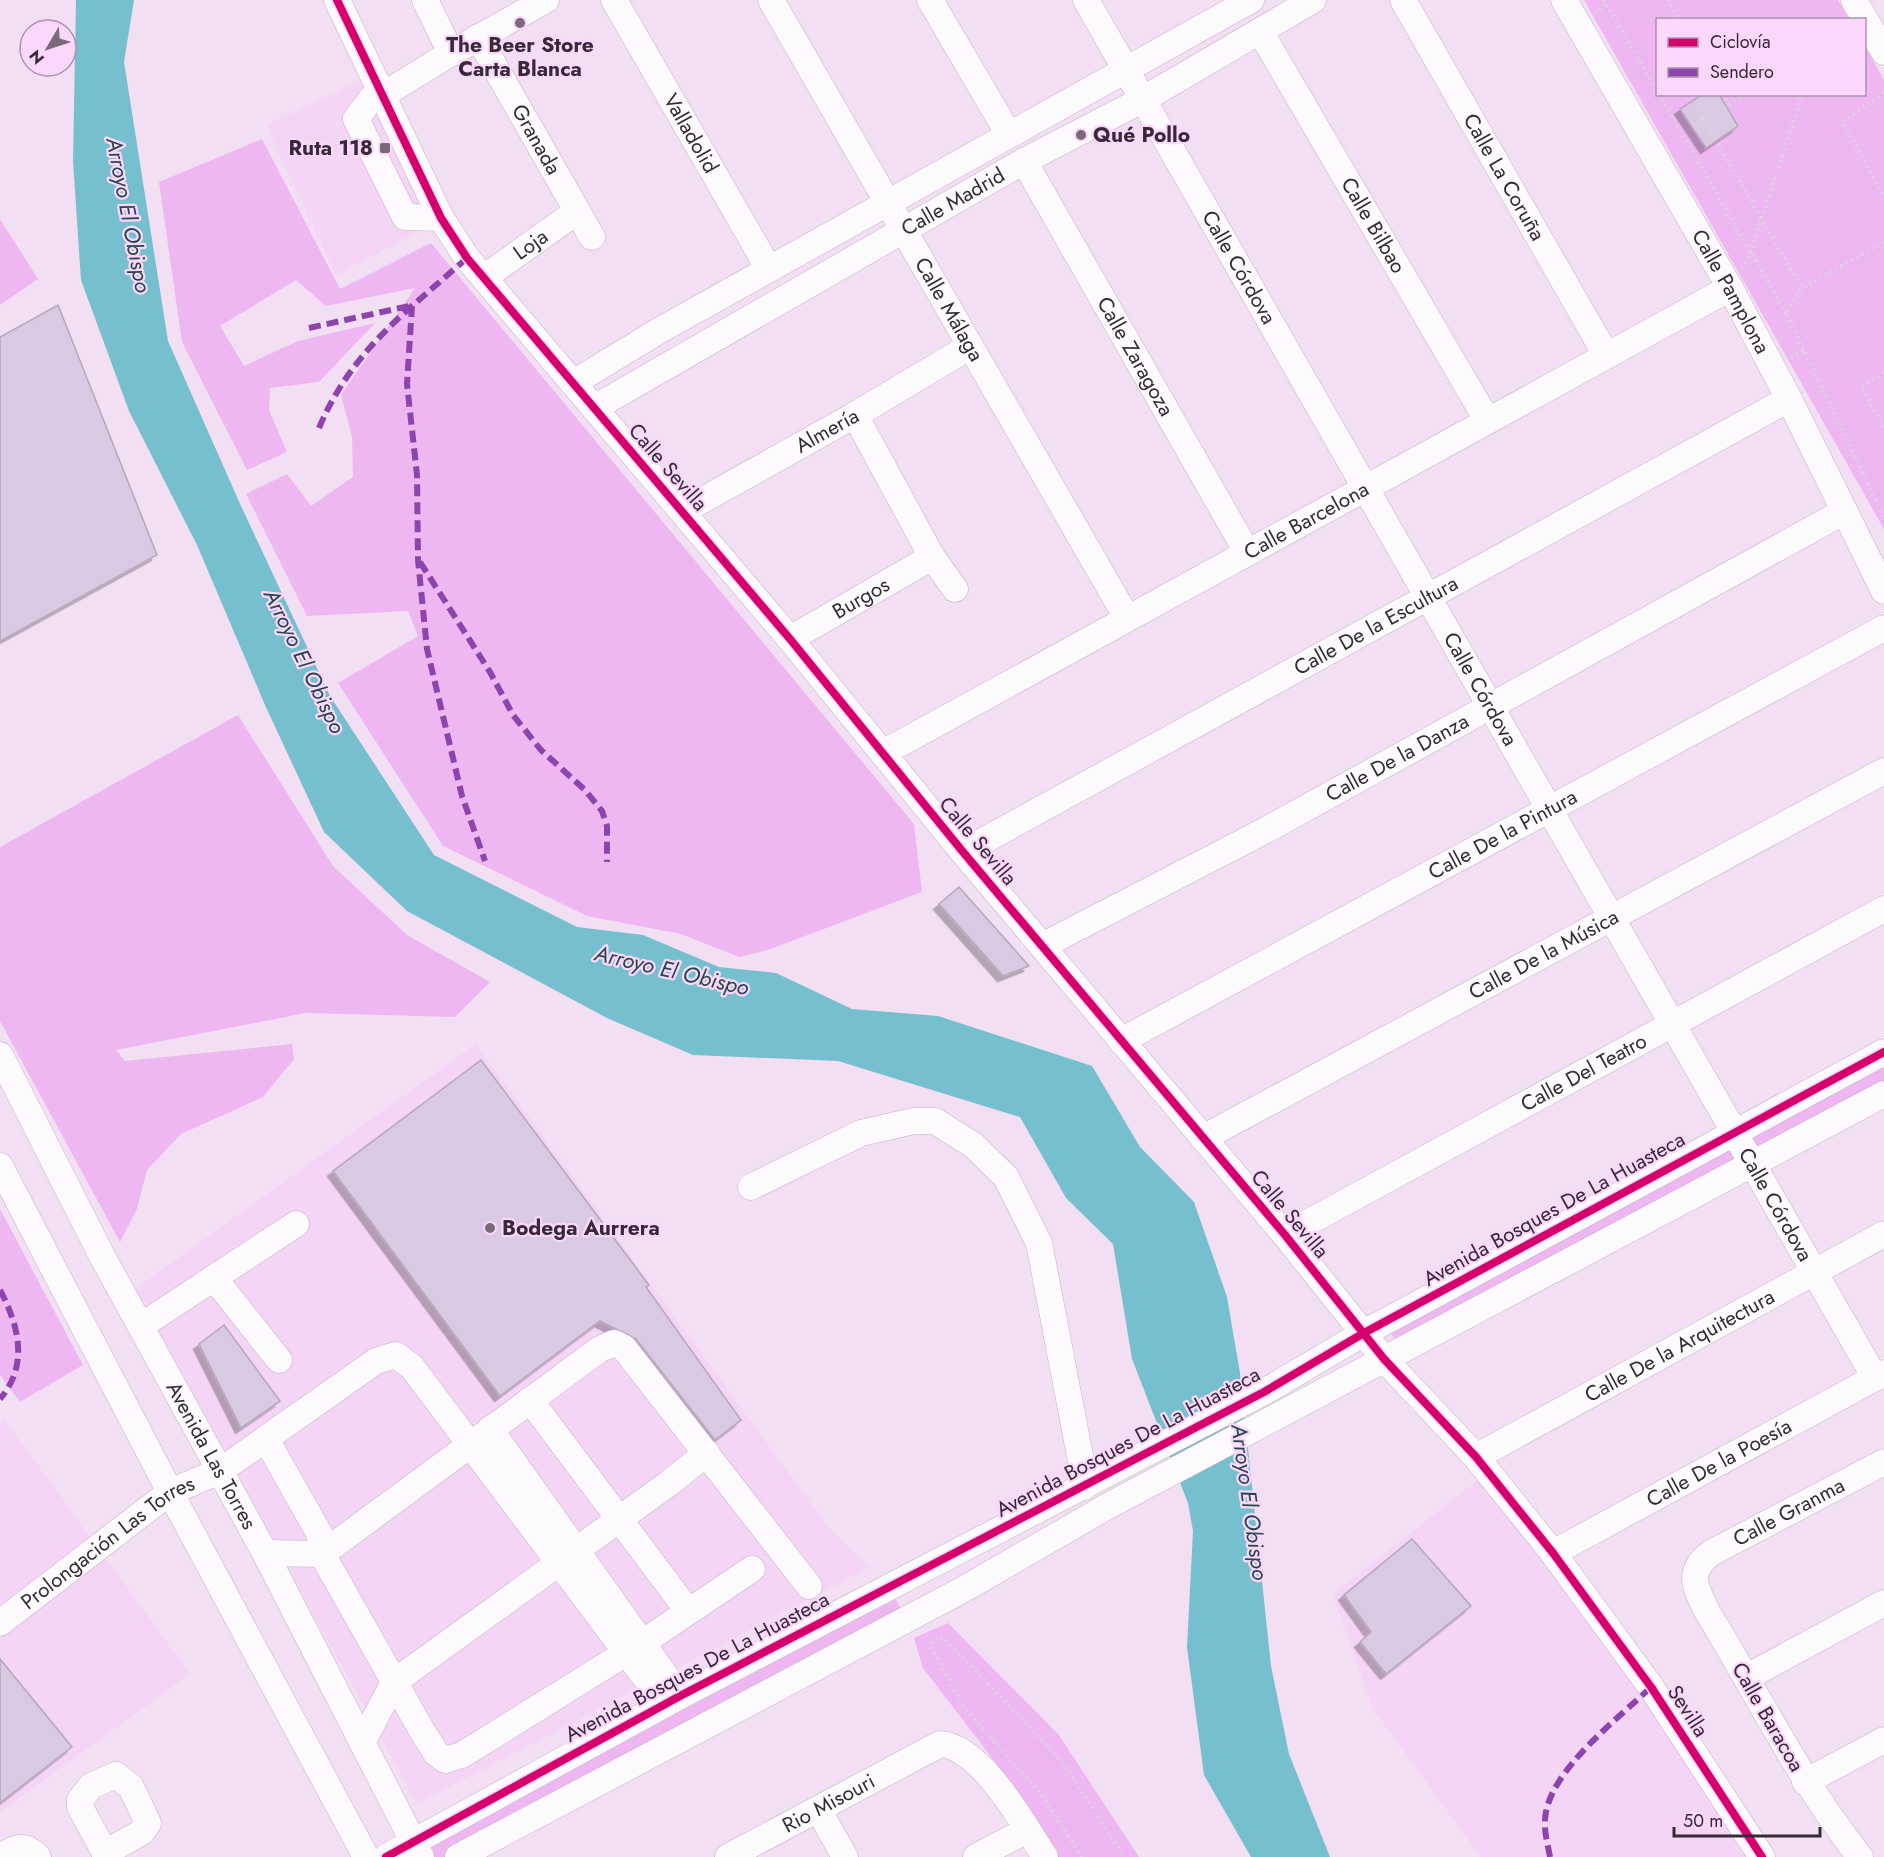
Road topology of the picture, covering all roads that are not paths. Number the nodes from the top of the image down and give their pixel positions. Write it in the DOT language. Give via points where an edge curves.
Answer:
graph roads {
  1 [pos="337,0"];
  2 [pos="426,0"];
  3 [pos="546,0"];
  4 [pos="614,0"];
  5 [pos="771,0"];
  6 [pos="930,0"];
  7 [pos="1086,0"];
  8 [pos="1313,0"];
  9 [pos="1403,0"];
  10 [pos="1564,0"];
  11 [pos="1854,0"];
  12 [pos="1247,1"];
  13 [pos="1865,18"];
  14 [pos="1866,20"];
  15 [pos="1260,31"];
  16 [pos="478,38"];
  17 [pos="1884,51"];
  18 [pos="451,53"];
  19 [pos="1125,69"];
  20 [pos="381,91"];
  21 [pos="1142,100"];
  22 [pos="1008,133"];
  23 [pos="1024,160"];
  24 [pos="887,202"];
  25 [pos="576,212"];
  26 [pos="441,218"];
  27 [pos="903,231"];
  28 [pos="592,237"];
  29 [pos="769,269"];
  30 [pos="485,277"];
  31 [pos="1730,288"];
  32 [pos="969,346"];
  33 [pos="1606,355"];
  34 [pos="573,383"];
  35 [pos="1789,399"];
  36 [pos="594,408"];
  37 [pos="855,415"];
  38 [pos="1487,420"];
  39 [pos="1364,487"];
  40 [pos="683,512"];
  41 [pos="1843,512"];
  42 [pos="1247,552"];
  43 [pos="932,557"];
  44 [pos="951,585"];
  45 [pos="1884,591"];
  46 [pos="1429,598"];
  47 [pos="1127,618"];
  48 [pos="1884,628"];
  49 [pos="790,639"];
  50 [pos="1491,704"];
  51 [pos="883,753"];
  52 [pos="1884,771"];
  53 [pos="1550,811"];
  54 [pos="963,852"];
  55 [pos="1884,909"];
  56 [pos="1611,918"];
  57 [pos="1042,946"];
  58 [pos="1672,1023"];
  59 [pos="1121,1041"];
  60 [pos="1884,1052"];
  61 [pos="0,1056"];
  62 [pos="1884,1094"];
  63 [pos="1735,1132"];
  64 [pos="1203,1138"];
  65 [pos="1754,1164"];
  66 [pos="0,1166"];
  67 [pos="751,1187"];
  68 [pos="296,1224"];
  69 [pos="1884,1234"];
  70 [pos="1285,1235"];
  71 [pos="1812,1272"];
  72 [pos="214,1278"];
  73 [pos="141,1326"];
  74 [pos="1364,1333"];
  75 [pos="1384,1359"];
  76 [pos="279,1360"];
  77 [pos="1879,1375"];
  78 [pos="530,1400"];
  79 [pos="480,1436"];
  80 [pos="267,1441"];
  81 [pos="707,1453"];
  82 [pos="1476,1457"];
  83 [pos="1884,1462"];
  84 [pos="220,1471"];
  85 [pos="1085,1487"];
  86 [pos="170,1492"];
  87 [pos="619,1520"];
  88 [pos="1081,1521"];
  89 [pos="265,1553"];
  90 [pos="1553,1553"];
  91 [pos="322,1554"];
  92 [pos="568,1555"];
  93 [pos="1696,1568"];
  94 [pos="752,1569"];
  95 [pos="809,1586"];
  96 [pos="1580,1587"];
  97 [pos="1884,1604"];
  98 [pos="688,1611"];
  99 [pos="0,1623"];
  100 [pos="633,1648"];
  101 [pos="1747,1677"];
  102 [pos="394,1682"];
  103 [pos="680,1696"];
  104 [pos="713,1722"];
  105 [pos="1884,1740"];
  106 [pos="362,1743"];
  107 [pos="1805,1782"];
  108 [pos="485,1801"];
  109 [pos="818,1809"];
  110 [pos="1027,1830"];
  111 [pos="503,1833"];
  112 [pos="417,1849"];
  113 [pos="1,1857"];
  114 [pos="38,1857"];
  115 [pos="366,1857"];
  116 [pos="386,1857"];
  117 [pos="458,1857"];
  118 [pos="728,1857"];
  119 [pos="845,1857"];
  120 [pos="976,1857"];
  121 [pos="1045,1857"];
  122 [pos="1762,1857"];
  123 [pos="1860,1857"];
  1 -- 20 [label="street, Calle Sevilla"];
  2 -- 18 [label="street"];
  3 -- 16 [label="street"];
  4 -- 29 [label="street, Valladolid"];
  5 -- 24 [label="street, Calle Málaga"];
  6 -- 22 [label="street"];
  7 -- 19 [label="street, Calle Córdova"];
  8 -- 15 [label="street, Calle Madrid"];
  9 -- 33 [label="street, Calle La Coruña"];
  10 -- 31 [label="street, Calle Pamplona"];
  11 -- 13 [label="street"];
  12 -- 19 [label="street, Calle Madrid"];
  14 -- 17 [label="street"];
  15 -- 21 [label="street, Calle Madrid"];
  15 -- 38 [label="street, Calle Bilbao"];
  16 -- 18 [label="street"];
  16 -- 25 [label="street, Granada"];
  18 -- 20 [label="street"];
  19 -- 21 [label="street, Calle Córdova"];
  19 -- 22 [label="street, Calle Madrid"];
  20 -- 26 [label="street, Calle Sevilla"];
  20 -- 26 [label="street" via="356,119 405,218"];
  21 -- 23 [label="street, Calle Madrid"];
  21 -- 39 [label="street, Calle Córdova"];
  22 -- 24 [label="street, Calle Madrid"];
  23 -- 27 [label="street, Calle Madrid"];
  23 -- 42 [label="street, Calle Zaragoza"];
  24 -- 27 [label="street, Calle Málaga"];
  24 -- 29 [label="street, Calle Madrid"];
  25 -- 28 [label="street, Granada"];
  25 -- 30 [label="street, Loja"];
  26 -- 30 [label="street, Calle Sevilla" via="467,258"];
  27 -- 32 [label="street, Calle Málaga"];
  27 -- 36 [label="street, Calle Madrid"];
  29 -- 34 [label="street, Calle Madrid"];
  30 -- 34 [label="street, Calle Sevilla"];
  31 -- 33 [label="street, Calle Barcelona"];
  31 -- 35 [label="street, Calle Pamplona"];
  32 -- 37 [label="street, Almería"];
  32 -- 47 [label="street, Calle Málaga"];
  33 -- 38 [label="street, Calle Barcelona"];
  34 -- 36 [label="street, Calle Sevilla"];
  35 -- 41 [label="street, Calle Pamplona"];
  35 -- 46 [label="street, Calle De la Escultura"];
  36 -- 40 [label="street, Calle Sevilla"];
  37 -- 40 [label="street, Almería"];
  37 -- 43 [label="street"];
  38 -- 39 [label="street, Calle Barcelona"];
  39 -- 42 [label="street, Calle Barcelona"];
  39 -- 46 [label="street, Calle Córdova"];
  40 -- 49 [label="street, Calle Sevilla"];
  41 -- 45 [label="street, Calle Pamplona"];
  41 -- 50 [label="street, Calle De la Danza"];
  42 -- 47 [label="street, Calle Barcelona"];
  43 -- 44 [label="street"];
  43 -- 49 [label="street, Burgos"];
  46 -- 50 [label="street, Calle Córdova"];
  46 -- 54 [label="street, Calle De la Escultura"];
  47 -- 51 [label="street, Calle Barcelona"];
  48 -- 53 [label="street, Calle De la Pintura"];
  49 -- 51 [label="street, Calle Sevilla"];
  50 -- 53 [label="street, Calle Córdova"];
  50 -- 57 [label="street, Calle De la Danza" via="1266,830"];
  51 -- 54 [label="street, Calle Sevilla"];
  52 -- 56 [label="street, Calle De la Música"];
  53 -- 56 [label="street, Calle Córdova"];
  53 -- 59 [label="street, Calle De la Pintura"];
  54 -- 57 [label="street, Calle Sevilla"];
  55 -- 58 [label="street, Calle Del Teatro"];
  56 -- 58 [label="street, Calle Córdova"];
  56 -- 64 [label="street, Calle De la Música"];
  57 -- 59 [label="street, Calle Sevilla"];
  58 -- 63 [label="street, Calle Córdova"];
  58 -- 70 [label="street, Calle Del Teatro"];
  59 -- 64 [label="street, Calle Sevilla"];
  60 -- 63 [label="street, Avenida Bosques De La Huasteca"];
  61 -- 73 [label="street, Avenida Las Torres"];
  62 -- 65 [label="street"];
  63 -- 65 [label="street, Calle Córdova"];
  63 -- 74 [label="street, Avenida Bosques De La Huasteca"];
  64 -- 70 [label="street, Calle Sevilla"];
  65 -- 71 [label="street, Calle Córdova"];
  65 -- 75 [label="street"];
  66 -- 86 [label="street"];
  67 -- 85 [label="street" via="861,1133 914,1121 935,1121 973,1145 1006,1177 1039,1244"];
  68 -- 72 [label="street"];
  69 -- 71 [label="street, Calle De la Arquitectura"];
  70 -- 74 [label="street, Calle Sevilla"];
  71 -- 77 [label="street, Calle Córdova"];
  71 -- 82 [label="street, Calle De la Arquitectura"];
  72 -- 73 [label="street"];
  72 -- 76 [label="street"];
  73 -- 84 [label="street, Avenida Las Torres"];
  74 -- 75 [label="street, Calle Sevilla"];
  74 -- 85 [label="street, Avenida Bosques De La Huasteca" via="1264,1392"];
  75 -- 82 [label="street, Calle Sevilla"];
  75 -- 88 [label="street"];
  77 -- 90 [label="street, Calle De la Poesía"];
  78 -- 79 [label="street"];
  78 -- 81 [label="street" via="600,1349 618,1344"];
  78 -- 87 [label="street"];
  79 -- 80 [label="street, Prolongación Las Torres" via="396,1355 376,1361"];
  79 -- 91 [label="street"];
  79 -- 92 [label="street"];
  80 -- 84 [label="street, Prolongación Las Torres"];
  80 -- 91 [label="street" via="319,1533"];
  81 -- 87 [label="street"];
  81 -- 95 [label="street"];
  82 -- 90 [label="street, Calle Sevilla"];
  83 -- 93 [label="street, Calle Granma" via="1711,1554"];
  84 -- 86 [label="street, Prolongación Las Torres"];
  84 -- 89 [label="street, Avenida Las Torres"];
  85 -- 88 [label="street"];
  85 -- 103 [label="street, Avenida Bosques De La Huasteca"];
  86 -- 99 [label="street, Prolongación Las Torres"];
  86 -- 115 [label="street"];
  87 -- 92 [label="street"];
  87 -- 98 [label="street"];
  88 -- 104 [label="street" via="964,1589"];
  89 -- 91 [label="street"];
  89 -- 106 [label="street, Avenida Las Torres"];
  90 -- 96 [label="street, Calle Sevilla"];
  91 -- 102 [label="street"];
  92 -- 100 [label="street"];
  92 -- 102 [label="street"];
  93 -- 101 [label="street, Calle Baracoa" via="1697,1591"];
  94 -- 98 [label="street"];
  96 -- 122 [label="street, Sevilla"];
  97 -- 101 [label="street"];
  98 -- 100 [label="street"];
  100 -- 102 [label="street" via="453,1760 445,1760 436,1753"];
  100 -- 103 [label="street"];
  101 -- 107 [label="street, Calle Baracoa"];
  102 -- 106 [label="street"];
  103 -- 104 [label="street"];
  103 -- 108 [label="street, Avenida Bosques De La Huasteca"];
  104 -- 111 [label="street"];
  105 -- 107 [label="street"];
  106 -- 112 [label="street, Avenida Las Torres"];
  107 -- 123 [label="street, Calle Baracoa"];
  108 -- 111 [label="street"];
  108 -- 112 [label="street, Avenida Bosques De La Huasteca"];
  109 -- 110 [label="street, Rio Misouri" via="945,1744 964,1753 993,1782"];
  109 -- 118 [label="street, Rio Misouri"];
  109 -- 119 [label="street"];
  110 -- 120 [label="street"];
  110 -- 121 [label="street"];
  111 -- 117 [label="street"];
  112 -- 116 [label="street, Avenida Bosques De La Huasteca"];
  113 -- 114 [label="street" via="21,1847"];
}
